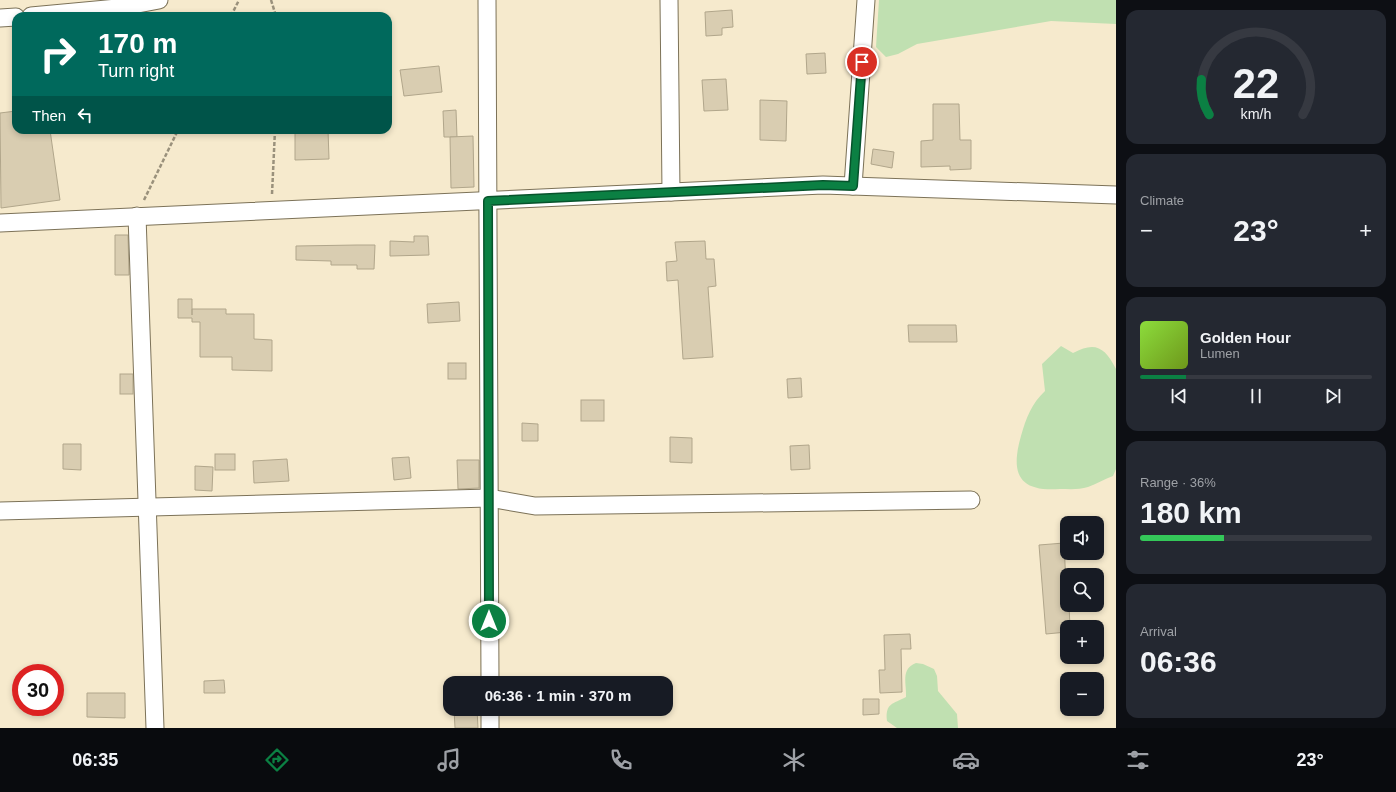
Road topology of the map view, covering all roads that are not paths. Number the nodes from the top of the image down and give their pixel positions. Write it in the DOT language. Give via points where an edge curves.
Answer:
graph roads {
  1 [pos="159,0"];
  2 [pos="487,0"];
  3 [pos="669,0"];
  4 [pos="866,0"];
  5 [pos="74,12"];
  6 [pos="12,17"];
  7 [pos="0,18"];
  8 [pos="853,186"];
  9 [pos="671,192"];
  10 [pos="1116,195"];
  11 [pos="488,201"];
  12 [pos="137,216"];
  13 [pos="0,223"];
  14 [pos="489,498"];
  15 [pos="971,500"];
  16 [pos="147,508"];
  17 [pos="0,511"];
  18 [pos="490,676"];
  19 [pos="490,716"];
  20 [pos="155,728"];
  21 [pos="490,728"];
  1 -- 5 [label="street"];
  2 -- 11 [label="street"];
  3 -- 9 [label="street"];
  4 -- 8 [label="street"];
  6 -- 7 [label="street"];
  8 -- 9 [label="street"];
  8 -- 10 [label="street"];
  9 -- 11 [label="street"];
  11 -- 12 [label="street"];
  11 -- 14 [label="street"];
  12 -- 13 [label="street"];
  12 -- 16 [label="street"];
  14 -- 15 [label="street" via="535,506"];
  14 -- 16 [label="street"];
  14 -- 18 [label="street"];
  16 -- 17 [label="street"];
  16 -- 20 [label="street"];
  19 -- 21 [label="street"];
}
